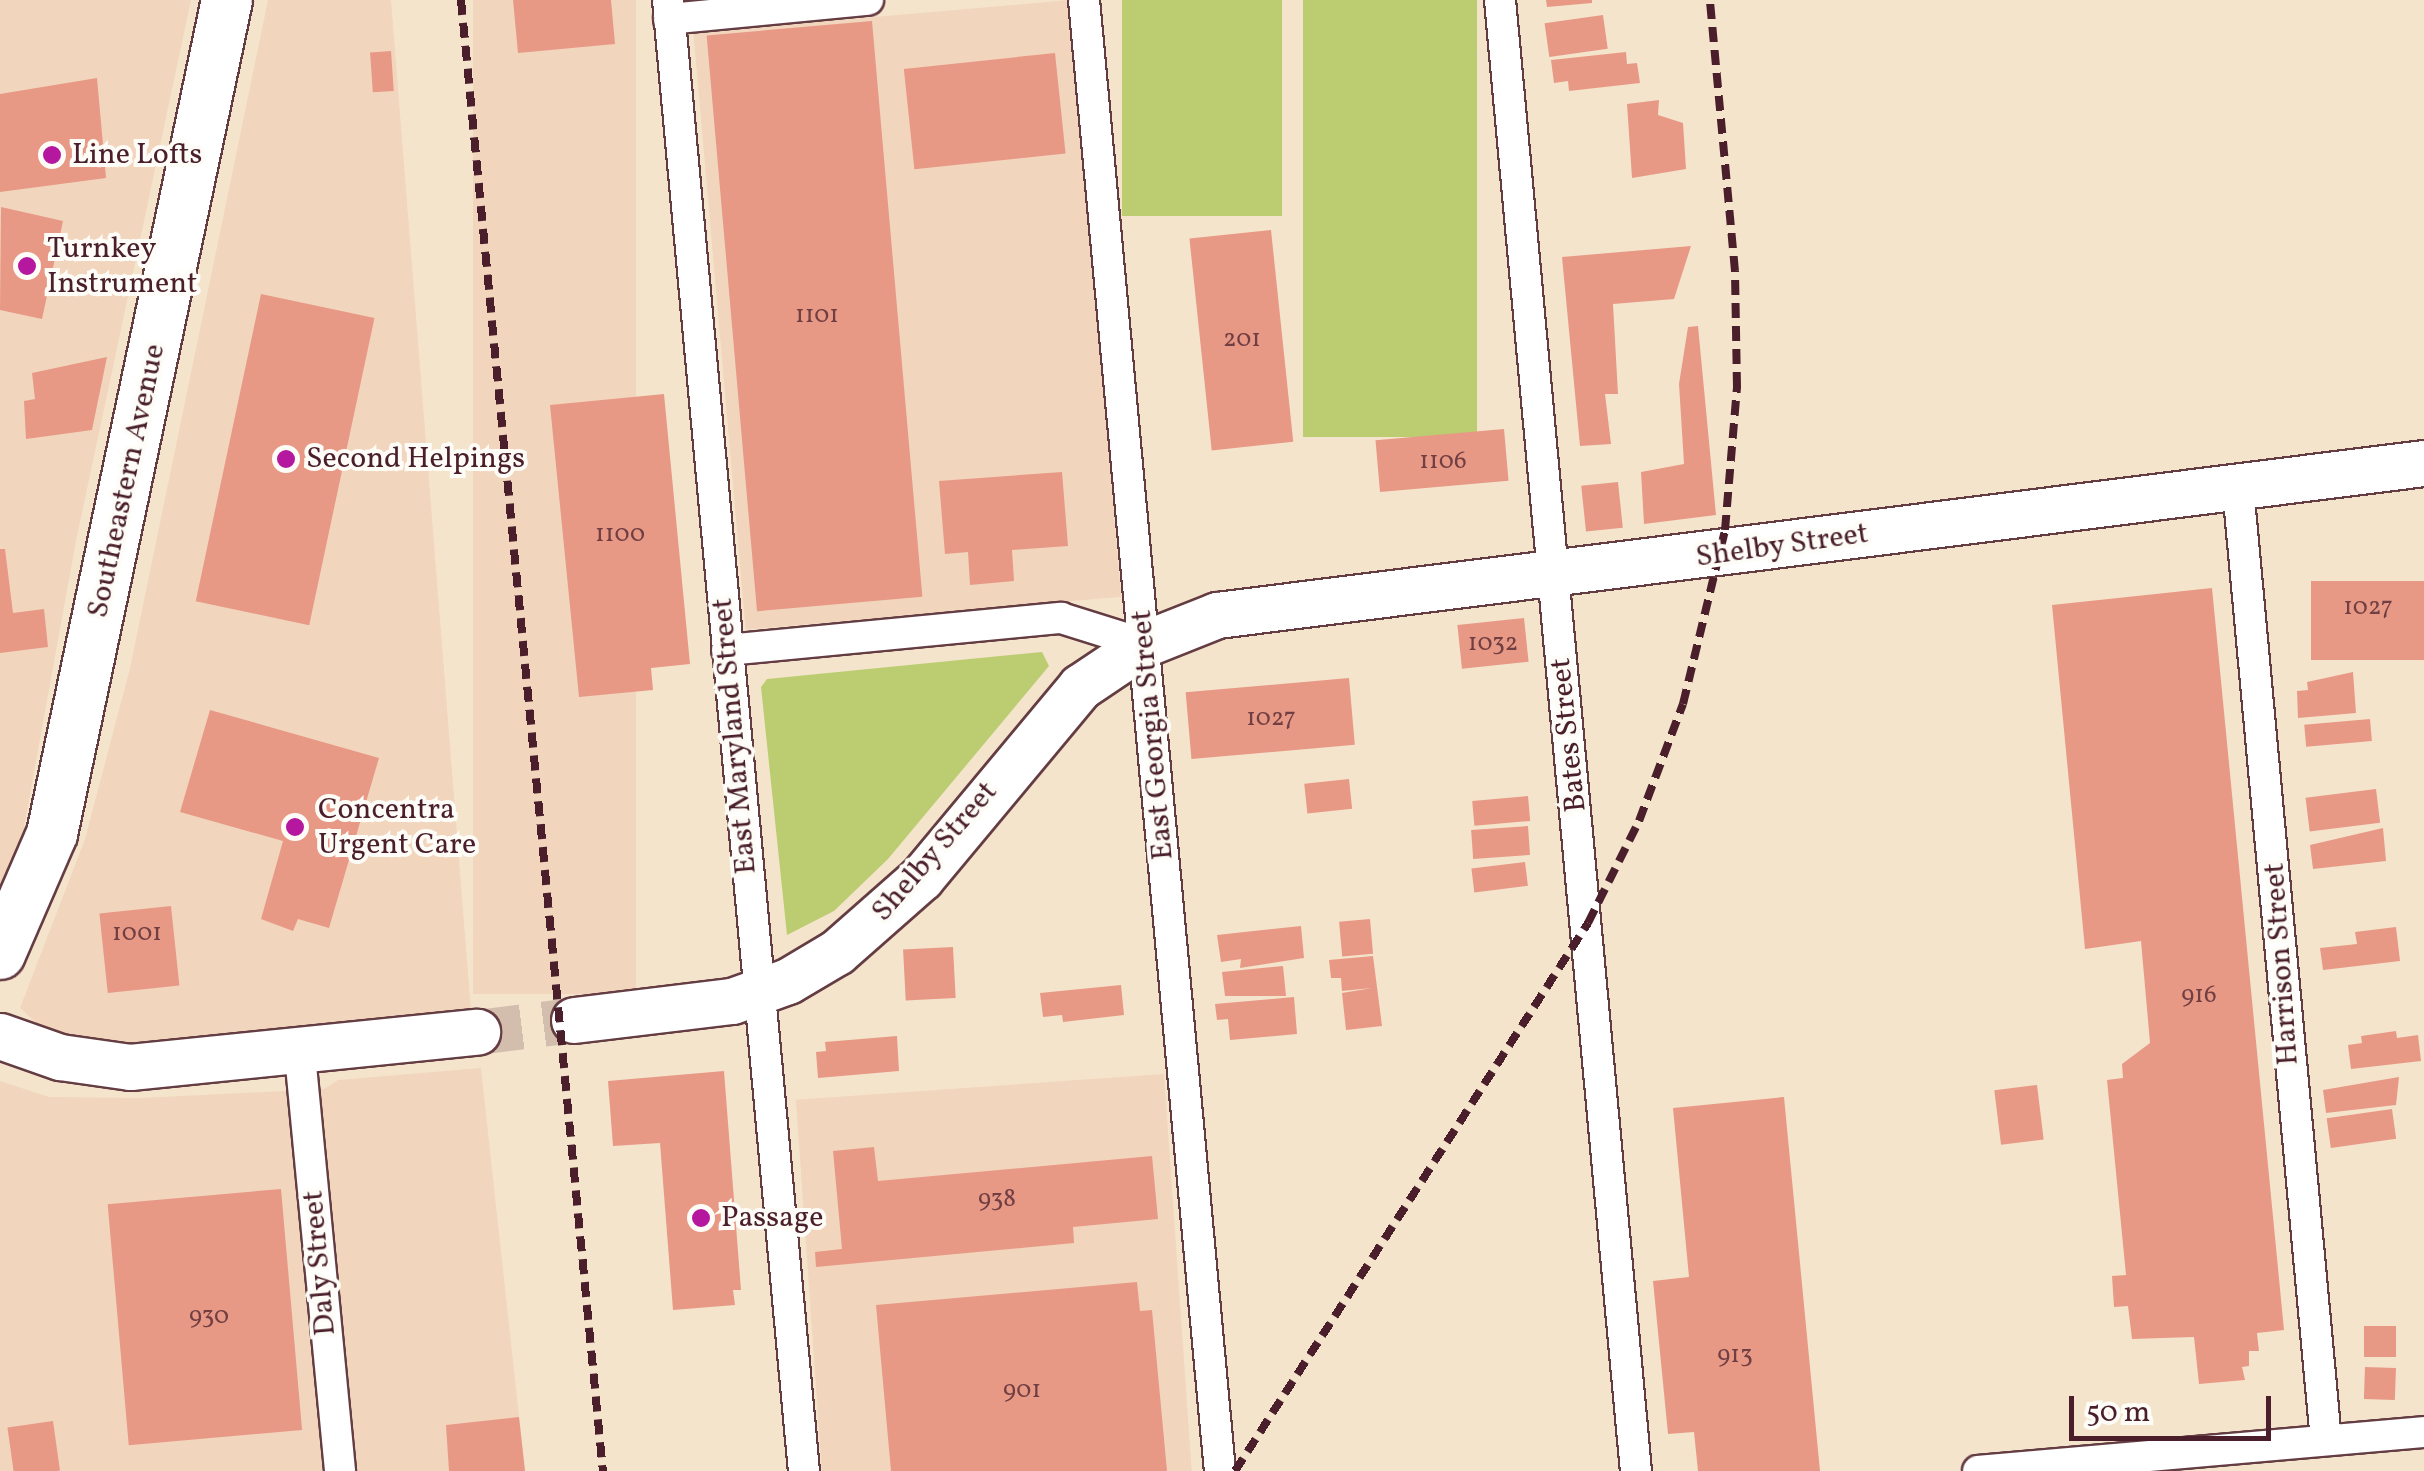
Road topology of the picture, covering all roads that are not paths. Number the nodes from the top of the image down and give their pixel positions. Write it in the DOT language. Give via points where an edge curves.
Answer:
graph roads {
  1 [pos="228,0"];
  2 [pos="868,0"];
  3 [pos="1084,0"];
  4 [pos="1500,0"];
  5 [pos="669,9"];
  6 [pos="2414,471"];
  7 [pos="2238,488"];
  8 [pos="1553,576"];
  9 [pos="1144,644"];
  10 [pos="726,650"];
  11 [pos="0,954"];
  12 [pos="757,993"];
  13 [pos="574,1020"];
  14 [pos="477,1032"];
  15 [pos="0,1036"];
  16 [pos="300,1055"];
  17 [pos="2424,1432"];
  18 [pos="2326,1440"];
  19 [pos="340,1471"];
  20 [pos="804,1471"];
  21 [pos="1220,1471"];
  22 [pos="1636,1471"];
  23 [pos="1978,1471"];
  1 -- 11 [label="main road, Southeastern Avenue" via="52,834"];
  2 -- 5 [label="street"];
  3 -- 9 [label="street, East Georgia Street"];
  4 -- 8 [label="street, Bates Street"];
  5 -- 10 [label="street, East Maryland Street"];
  6 -- 7 [label="main road, Shelby Street"];
  7 -- 8 [label="main road, Shelby Street"];
  7 -- 18 [label="street, Harrison Street"];
  8 -- 9 [label="main road, Shelby Street" via="1266,604 1195,622"];
  8 -- 22 [label="street, Bates Street"];
  9 -- 10 [label="street" via="1061,618"];
  9 -- 12 [label="main road, Shelby Street" via="1080,687 1047,720 920,878 872,926"];
  9 -- 21 [label="street, East Georgia Street"];
  10 -- 12 [label="street, East Maryland Street"];
  12 -- 13 [label="main road, Shelby Street"];
  12 -- 20 [label="street, East Maryland Street"];
  14 -- 16 [label="main road"];
  15 -- 16 [label="main road" via="104,1066"];
  16 -- 19 [label="street, Daly Street"];
  17 -- 18 [label="street"];
  18 -- 23 [label="street"];
}
